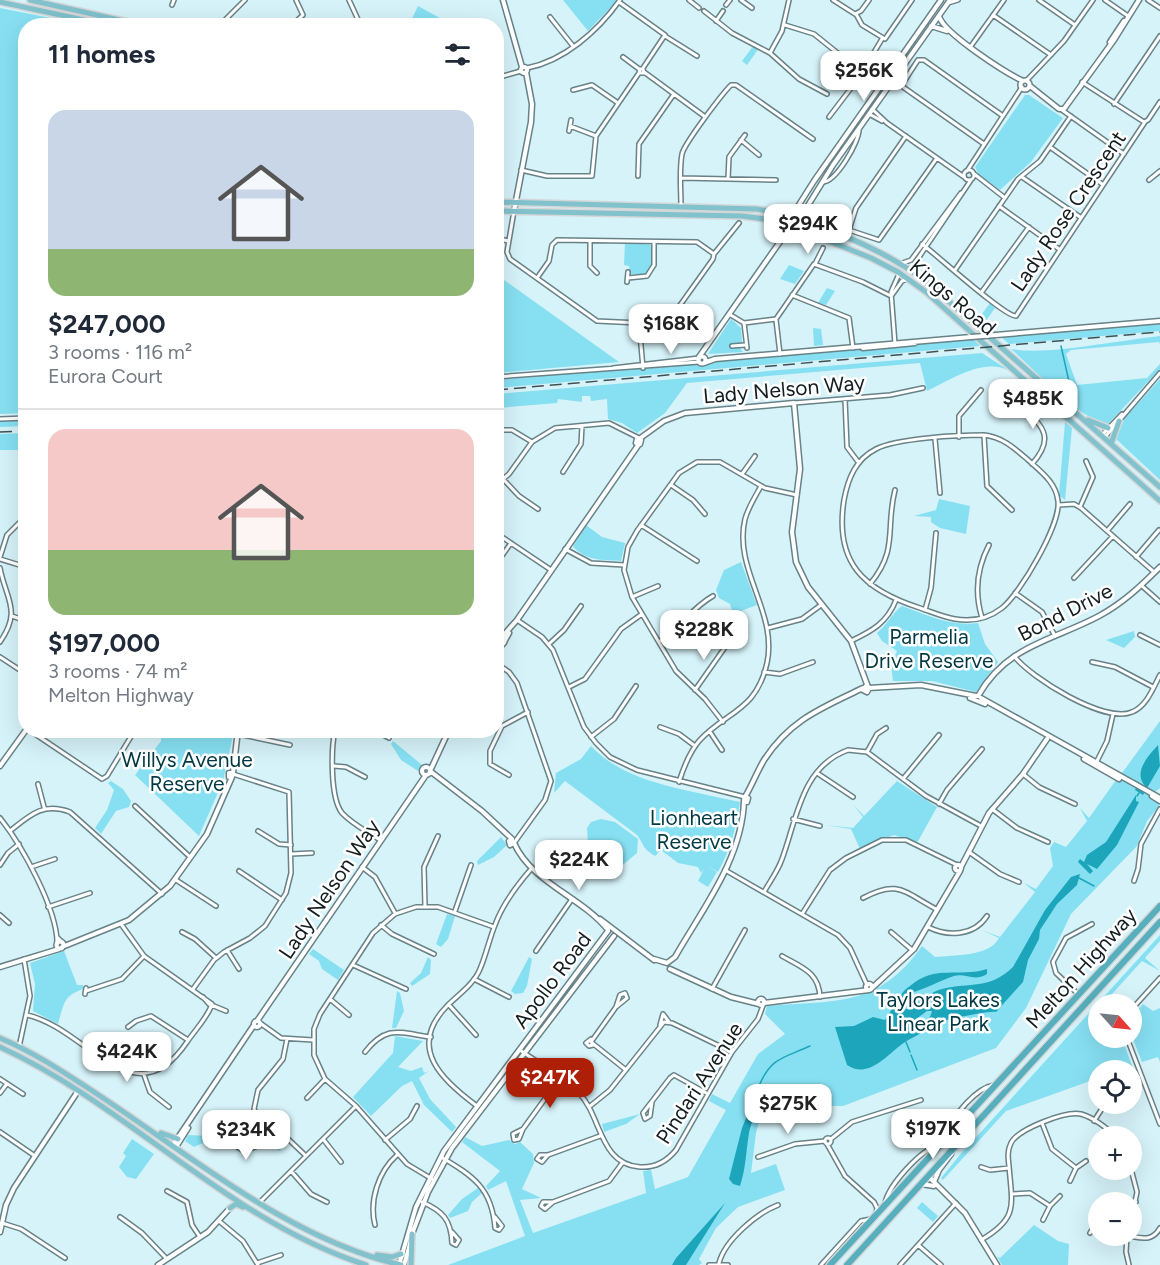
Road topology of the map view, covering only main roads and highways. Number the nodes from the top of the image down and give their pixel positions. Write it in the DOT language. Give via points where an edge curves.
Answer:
graph roads {
  1 [pos="30,0"];
  2 [pos="0,2"];
  3 [pos="75,18"];
  4 [pos="110,18"];
  5 [pos="504,202"];
  6 [pos="504,211"];
  7 [pos="1071,410"];
  8 [pos="1119,421"];
  9 [pos="1107,428"];
  10 [pos="1103,437"];
  11 [pos="1096,444"];
  12 [pos="1111,444"];
  13 [pos="1160,487"];
  14 [pos="1160,501"];
  15 [pos="1160,906"];
  16 [pos="1160,921"];
  17 [pos="1079,995"];
  18 [pos="1087,1002"];
  19 [pos="0,1038"];
  20 [pos="16,1045"];
  21 [pos="0,1047"];
  22 [pos="40,1068"];
  23 [pos="82,1085"];
  24 [pos="78,1091"];
  25 [pos="140,1123"];
  26 [pos="178,1139"];
  27 [pos="175,1146"];
  28 [pos="171,1153"];
  29 [pos="920,1170"];
  30 [pos="925,1179"];
  31 [pos="232,1196"];
  32 [pos="290,1221"];
  33 [pos="271,1222"];
  34 [pos="412,1234"];
  35 [pos="349,1249"];
  36 [pos="330,1252"];
  37 [pos="400,1254"];
  38 [pos="366,1265"];
  39 [pos="401,1265"];
  40 [pos="411,1265"];
  41 [pos="830,1265"];
  42 [pos="847,1265"];
  1 -- 4 [label="main road"];
  2 -- 3 [label="main road"];
  5 -- 7 [label="main road, Kings Road" via="756,209 799,220 870,248 915,273"];
  6 -- 11 [label="main road, Kings Road" via="742,216 791,226 871,258 909,279"];
  7 -- 9 [label="main road"];
  7 -- 10 [label="main road, Kings Road"];
  8 -- 12 [label="main road"];
  10 -- 11 [label="main road"];
  10 -- 12 [label="main road, Kings Road"];
  11 -- 14 [label="main road, Kings Road"];
  12 -- 13 [label="main road, Kings Road"];
  15 -- 17 [label="highway, Melton Highway"];
  16 -- 18 [label="highway, Melton Highway"];
  17 -- 18 [label="highway"];
  17 -- 29 [label="highway, Melton Highway"];
  18 -- 30 [label="highway, Melton Highway"];
  19 -- 20 [label="main road"];
  20 -- 22 [label="main road" via="14,1050"];
  20 -- 23 [label="main road"];
  21 -- 22 [label="main road"];
  22 -- 24 [label="main road"];
  23 -- 24 [label="main road"];
  23 -- 25 [label="main road"];
  24 -- 28 [label="main road"];
  25 -- 26 [label="main road"];
  25 -- 27 [label="main road"];
  27 -- 28 [label="main road"];
  27 -- 32 [label="main road"];
  28 -- 31 [label="main road"];
  29 -- 30 [label="highway"];
  29 -- 41 [label="highway, Melton Highway"];
  30 -- 42 [label="highway, Melton Highway"];
  31 -- 33 [label="main road"];
  31 -- 33 [label="main road" via="230,1208 238,1204"];
  32 -- 35 [label="main road"];
  32 -- 36 [label="main road" via="329,1244"];
  33 -- 36 [label="main road"];
  34 -- 40 [label="main road"];
  35 -- 37 [label="main road" via="387,1257"];
  35 -- 39 [label="main road"];
  36 -- 38 [label="main road"];
}
